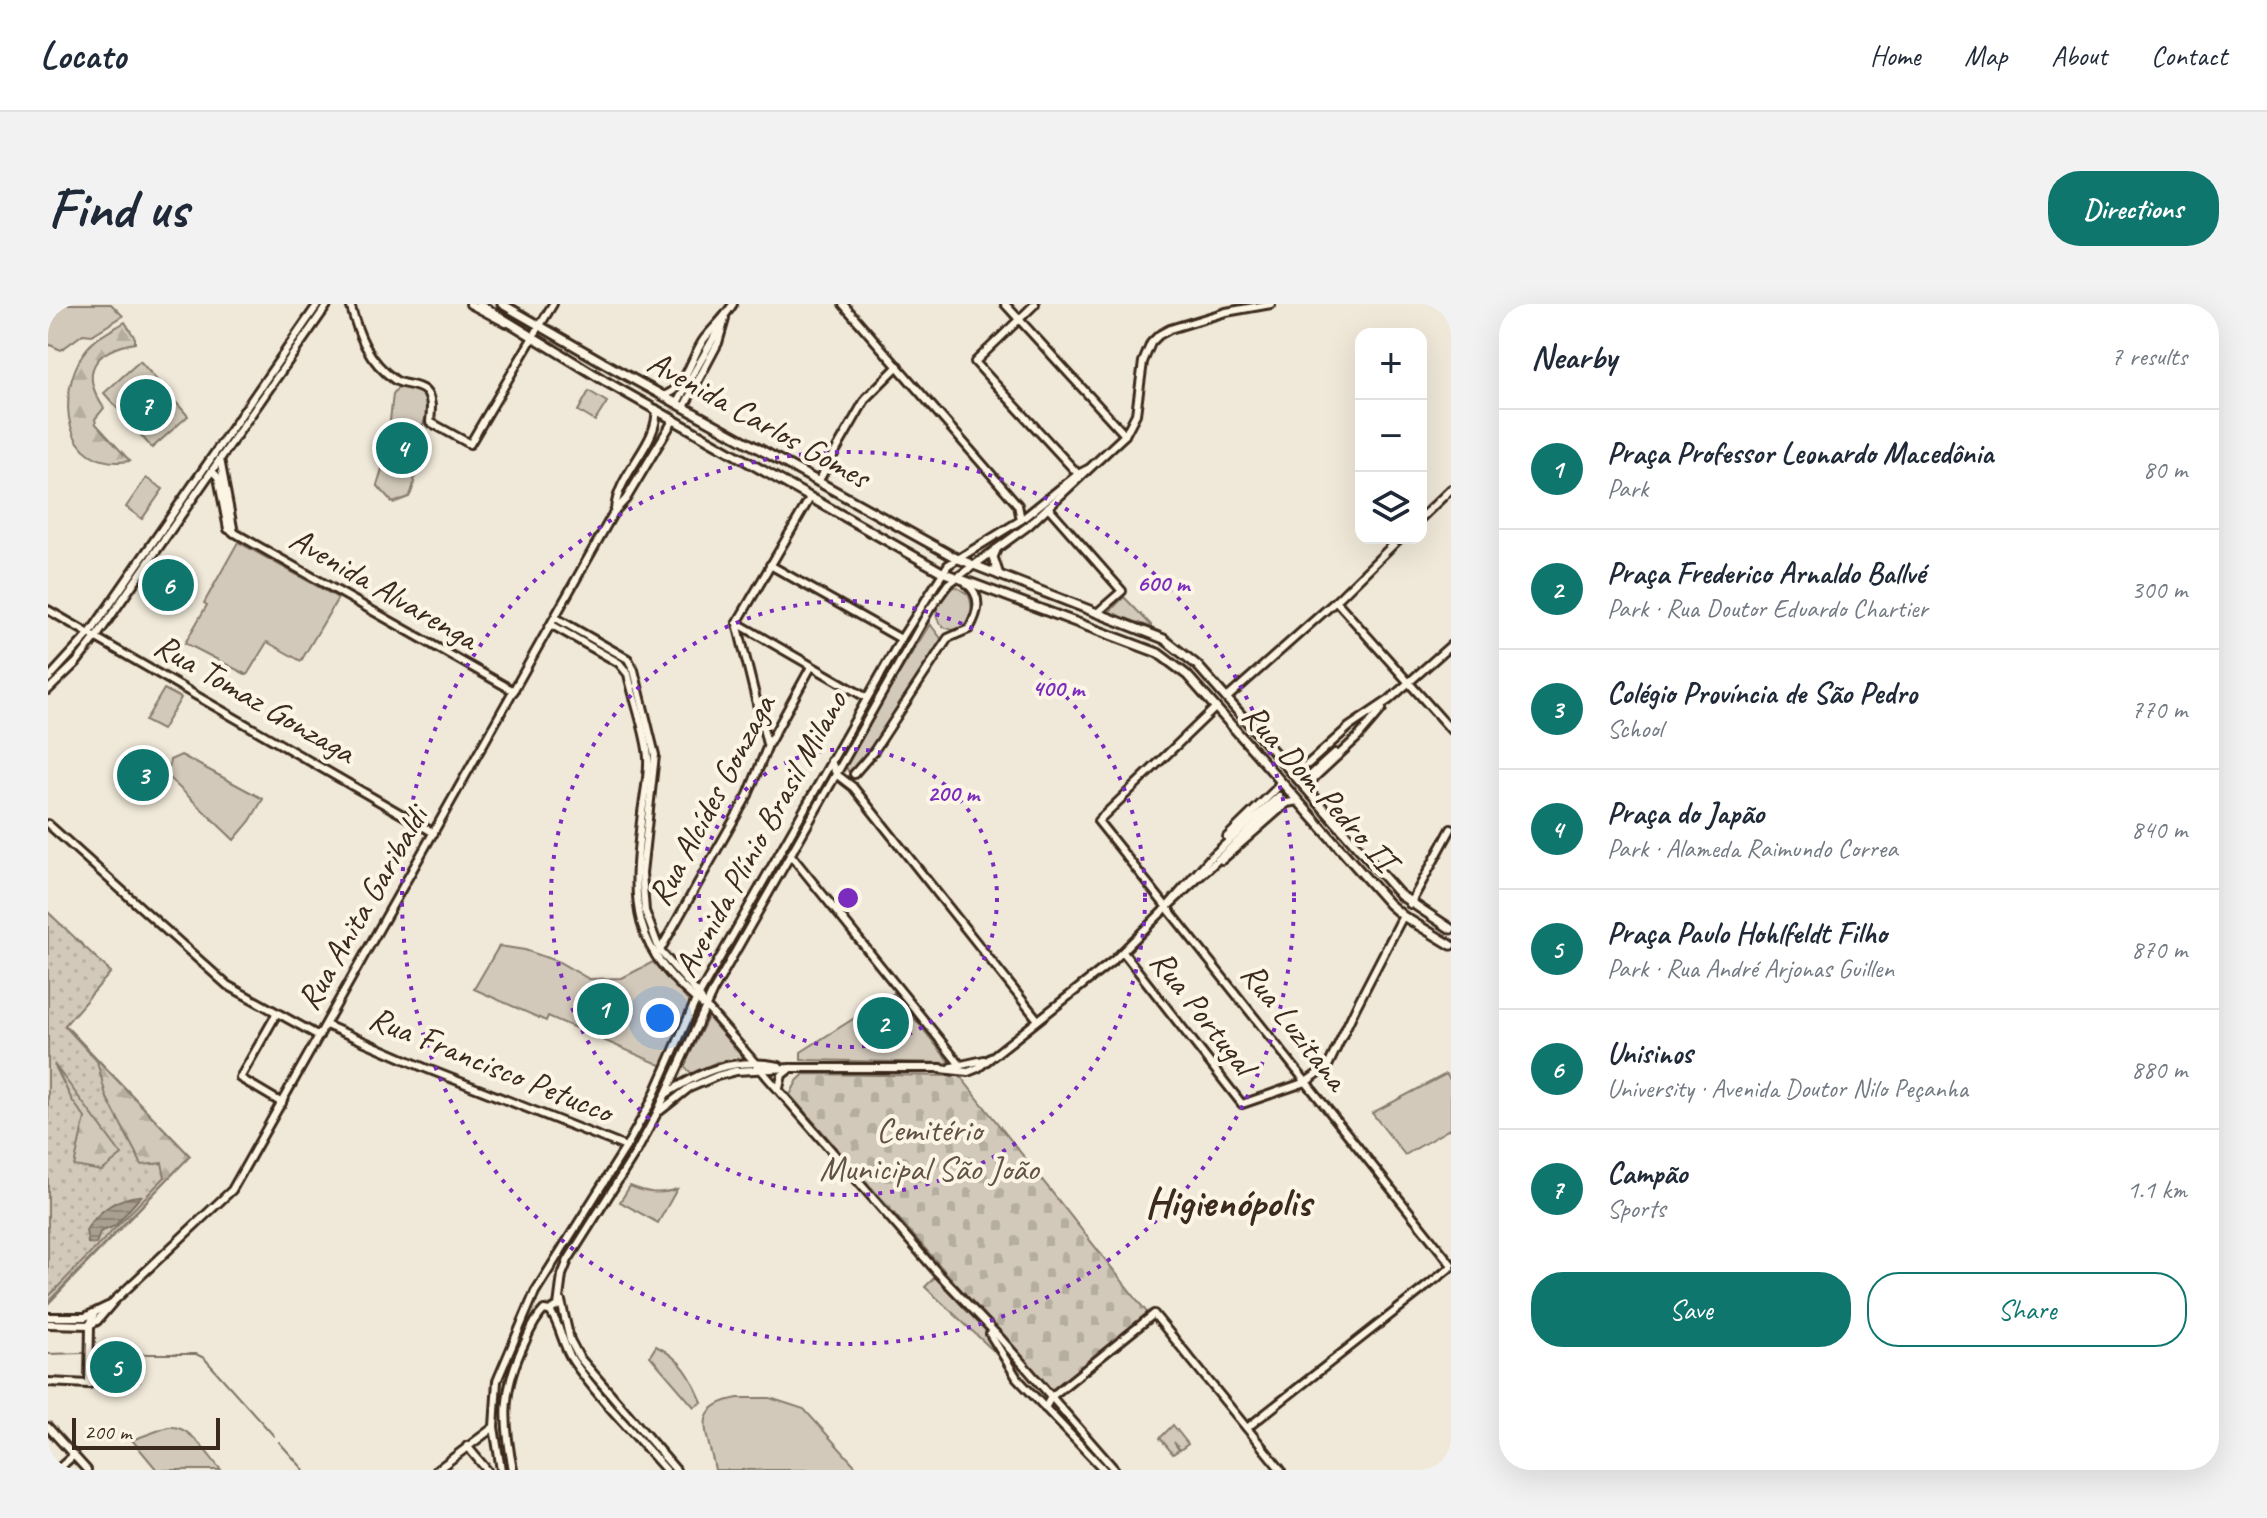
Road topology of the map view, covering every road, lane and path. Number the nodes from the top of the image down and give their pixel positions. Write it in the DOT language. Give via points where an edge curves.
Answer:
graph roads {
  1 [pos="318,304"];
  2 [pos="328,304"];
  3 [pos="350,304"];
  4 [pos="470,304"];
  5 [pos="479,304"];
  6 [pos="505,304"];
  7 [pos="553,304"];
  8 [pos="733,304"];
  9 [pos="843,304"];
  10 [pos="1005,304"];
  11 [pos="1035,304"];
  12 [pos="1271,304"];
  13 [pos="726,315"];
  14 [pos="1018,320"];
  15 [pos="513,326"];
  16 [pos="536,332"];
  17 [pos="898,366"];
  18 [pos="663,396"];
  19 [pos="681,404"];
  20 [pos="656,409"];
  21 [pos="671,420"];
  22 [pos="1125,435"];
  23 [pos="220,459"];
  24 [pos="1095,466"];
  25 [pos="212,471"];
  26 [pos="201,473"];
  27 [pos="1078,474"];
  28 [pos="818,482"];
  29 [pos="1451,489"];
  30 [pos="221,492"];
  31 [pos="228,497"];
  32 [pos="810,498"];
  33 [pos="1048,507"];
  34 [pos="615,510"];
  35 [pos="1427,512"];
  36 [pos="1021,520"];
  37 [pos="231,531"];
  38 [pos="1394,544"];
  39 [pos="996,550"];
  40 [pos="956,558"];
  41 [pos="770,565"];
  42 [pos="974,565"];
  43 [pos="942,572"];
  44 [pos="999,575"];
  45 [pos="961,579"];
  46 [pos="1336,601"];
  47 [pos="48,610"];
  48 [pos="1097,613"];
  49 [pos="554,621"];
  50 [pos="737,623"];
  51 [pos="93,634"];
  52 [pos="901,639"];
  53 [pos="1451,645"];
  54 [pos="811,667"];
  55 [pos="48,679"];
  56 [pos="1409,683"];
  57 [pos="48,690"];
  58 [pos="514,691"];
  59 [pos="867,698"];
  60 [pos="1227,698"];
  61 [pos="1215,708"];
  62 [pos="1372,716"];
  63 [pos="1451,730"];
  64 [pos="768,745"];
  65 [pos="831,761"];
  66 [pos="840,766"];
  67 [pos="1290,769"];
  68 [pos="1309,772"];
  69 [pos="836,774"];
  70 [pos="854,774"];
  71 [pos="1280,781"];
  72 [pos="853,787"];
  73 [pos="1310,791"];
  74 [pos="1281,798"];
  75 [pos="1298,801"];
  76 [pos="48,824"];
  77 [pos="1451,829"];
  78 [pos="434,833"];
  79 [pos="1222,850"];
  80 [pos="780,851"];
  81 [pos="791,854"];
  82 [pos="1210,858"];
  83 [pos="1195,883"];
  84 [pos="1169,903"];
  85 [pos="1410,904"];
  86 [pos="1403,916"];
  87 [pos="1451,929"];
  88 [pos="1451,945"];
  89 [pos="1123,952"];
  90 [pos="658,954"];
  91 [pos="698,998"];
  92 [pos="706,1007"];
  93 [pos="277,1013"];
  94 [pos="1038,1020"];
  95 [pos="326,1025"];
  96 [pos="319,1036"];
  97 [pos="992,1056"];
  98 [pos="755,1061"];
  99 [pos="961,1066"];
  100 [pos="678,1068"];
  101 [pos="791,1068"];
  102 [pos="762,1069"];
  103 [pos="940,1069"];
  104 [pos="695,1078"];
  105 [pos="1306,1082"];
  106 [pos="779,1089"];
  107 [pos="665,1094"];
  108 [pos="282,1103"];
  109 [pos="650,1104"];
  110 [pos="657,1113"];
  111 [pos="626,1147"];
  112 [pos="638,1149"];
  113 [pos="1451,1266"];
  114 [pos="539,1287"];
  115 [pos="556,1290"];
  116 [pos="534,1298"];
  117 [pos="114,1301"];
  118 [pos="547,1310"];
  119 [pos="94,1314"];
  120 [pos="977,1314"];
  121 [pos="48,1317"];
  122 [pos="48,1324"];
  123 [pos="90,1325"];
  124 [pos="1001,1339"];
  125 [pos="1011,1370"];
  126 [pos="48,1382"];
  127 [pos="1051,1397"];
  128 [pos="1045,1408"];
  129 [pos="48,1427"];
  130 [pos="494,1427"];
  131 [pos="1247,1428"];
  132 [pos="469,1446"];
  133 [pos="74,1455"];
  134 [pos="57,1470"];
  135 [pos="87,1470"];
  136 [pos="437,1470"];
  137 [pos="487,1470"];
  138 [pos="501,1470"];
  139 [pos="513,1470"];
  140 [pos="666,1470"];
  141 [pos="676,1470"];
  142 [pos="1104,1470"];
  143 [pos="1115,1470"];
  144 [pos="1281,1470"];
  1 -- 26 [label="main road"];
  2 -- 23 [label="main road"];
  3 -- 16 [label="main road" via="363,346 398,382 425,391 430,422 470,444"];
  4 -- 15 [label="main road, Avenida Carlos Gomes"];
  5 -- 15 [label="main road, Avenida Carlos Gomes"];
  6 -- 16 [label="main road, Avenida Carlos Gomes"];
  7 -- 16 [label="main road"];
  8 -- 13 [label="main road"];
  9 -- 17 [label="main road"];
  10 -- 14 [label="main road"];
  11 -- 14 [label="main road"];
  12 -- 22 [label="main road, Avenida Plínio Brasil Milano" via="1226,312 1159,335 1143,362 1136,414"];
  13 -- 18 [label="main road" via="703,340 678,386"];
  13 -- 19 [label="main road" via="718,343"];
  14 -- 22 [label="main road"];
  14 -- 27 [label="main road" via="975,362"];
  15 -- 16 [label="main road, Avenida Carlos Gomes"];
  16 -- 18 [label="main road, Avenida Carlos Gomes"];
  16 -- 20 [label="main road, Avenida Carlos Gomes"];
  17 -- 28 [label="main road" via="866,398"];
  17 -- 36 [label="main road" via="1018,505"];
  18 -- 19 [label="main road, Avenida Carlos Gomes"];
  19 -- 28 [label="main road, Avenida Carlos Gomes"];
  20 -- 21 [label="main road, Avenida Carlos Gomes"];
  20 -- 34 [label="main road, Rua Anita Garibaldi" via="654,428 616,494"];
  21 -- 32 [label="main road, Avenida Carlos Gomes"];
  21 -- 34 [label="main road, Rua Anita Garibaldi"];
  22 -- 24 [label="main road, Avenida Plínio Brasil Milano"];
  23 -- 25 [label="main road"];
  23 -- 31 [label="main road"];
  24 -- 27 [label="main road, Avenida Plínio Brasil Milano"];
  24 -- 33 [label="main road, Avenida Plínio Brasil Milano"];
  25 -- 26 [label="main road"];
  25 -- 30 [label="main road"];
  25 -- 51 [label="main road"];
  26 -- 51 [label="main road"];
  27 -- 36 [label="main road, Avenida Plínio Brasil Milano"];
  28 -- 40 [label="main road, Avenida Carlos Gomes"];
  29 -- 35 [label="main road"];
  30 -- 31 [label="main road"];
  30 -- 37 [label="main road"];
  31 -- 37 [label="main road"];
  32 -- 41 [label="main road"];
  32 -- 43 [label="main road, Avenida Carlos Gomes"];
  33 -- 39 [label="main road, Avenida Plínio Brasil Milano"];
  33 -- 48 [label="main road" via="1122,591"];
  34 -- 49 [label="main road, Rua Anita Garibaldi"];
  36 -- 40 [label="main road, Avenida Plínio Brasil Milano"];
  37 -- 58 [label="main road, Avenida Alvarenga"];
  38 -- 46 [label="main road"];
  39 -- 42 [label="main road, Avenida Plínio Brasil Milano"];
  39 -- 44 [label="main road"];
  40 -- 42 [label="main road, Avenida Carlos Gomes"];
  40 -- 43 [label="main road, Avenida Plínio Brasil Milano"];
  41 -- 50 [label="main road"];
  41 -- 52 [label="main road"];
  42 -- 44 [label="main road, Avenida Carlos Gomes"];
  42 -- 45 [label="main road, Avenida Plínio Brasil Milano"];
  43 -- 45 [label="main road, Avenida Carlos Gomes"];
  43 -- 52 [label="main road, Avenida Plínio Brasil Milano"];
  44 -- 48 [label="main road, Avenida Carlos Gomes"];
  45 -- 61 [label="main road, Rua Dom Pedro II" via="1158,653 1187,675"];
  45 -- 66 [label="main road, Avenida Plínio Brasil Milano" via="948,584 930,609"];
  45 -- 70 [label="main road" via="977,598 969,629 948,638"];
  46 -- 56 [label="main road"];
  46 -- 60 [label="main road"];
  47 -- 51 [label="main road, Rua Tomaz Gonzaga"];
  48 -- 60 [label="main road, Rua Dom Pedro II" via="1164,639"];
  49 -- 58 [label="main road, Rua Anita Garibaldi"];
  49 -- 90 [label="main road" via="628,674 648,757 635,893 644,934"];
  50 -- 54 [label="main road"];
  50 -- 64 [label="main road"];
  51 -- 55 [label="main road"];
  51 -- 57 [label="main road" via="76,663"];
  51 -- 78 [label="main road, Rua Tomaz Gonzaga"];
  52 -- 59 [label="main road, Avenida Plínio Brasil Milano"];
  53 -- 56 [label="main road"];
  54 -- 59 [label="main road"];
  54 -- 64 [label="main road, Rua Alcídes Gonzaga"];
  56 -- 62 [label="main road"];
  56 -- 63 [label="main road"];
  58 -- 78 [label="main road, Rua Anita Garibaldi"];
  59 -- 65 [label="main road, Avenida Plínio Brasil Milano"];
  60 -- 67 [label="main road, Rua Dom Pedro II"];
  61 -- 71 [label="main road, Rua Dom Pedro II"];
  61 -- 84 [label="main road, Rua Luzitana" via="1098,821"];
  62 -- 67 [label="main road" via="1349,727 1308,764"];
  62 -- 68 [label="main road"];
  62 -- 73 [label="main road" via="1311,782"];
  64 -- 90 [label="main road, Rua Alcídes Gonzaga" via="748,795"];
  65 -- 69 [label="main road"];
  65 -- 80 [label="main road, Avenida Plínio Brasil Milano"];
  66 -- 69 [label="main road, Avenida Plínio Brasil Milano"];
  66 -- 70 [label="main road"];
  67 -- 73 [label="main road, Rua Dom Pedro II"];
  69 -- 72 [label="main road"];
  69 -- 81 [label="main road, Avenida Plínio Brasil Milano"];
  70 -- 72 [label="main road"];
  71 -- 75 [label="main road, Rua Dom Pedro II"];
  71 -- 82 [label="main road"];
  72 -- 94 [label="main road"];
  73 -- 85 [label="main road, Rua Dom Pedro II"];
  74 -- 79 [label="main road"];
  75 -- 83 [label="main road" via="1287,803"];
  75 -- 86 [label="main road, Rua Dom Pedro II"];
  76 -- 93 [label="main road" via="207,969"];
  77 -- 85 [label="main road"];
  78 -- 95 [label="main road, Rua Anita Garibaldi"];
  79 -- 82 [label="main road"];
  79 -- 83 [label="main road"];
  80 -- 81 [label="main road"];
  80 -- 91 [label="main road, Avenida Plínio Brasil Milano"];
  81 -- 92 [label="main road, Avenida Plínio Brasil Milano"];
  81 -- 99 [label="main road"];
  82 -- 84 [label="main road"];
  83 -- 84 [label="main road"];
  84 -- 89 [label="main road"];
  84 -- 105 [label="main road, Rua Luzitana"];
  85 -- 87 [label="main road, Rua Dom Pedro II"];
  86 -- 88 [label="main road, Rua Dom Pedro II"];
  86 -- 105 [label="main road" via="1333,1059"];
  89 -- 94 [label="main road"];
  89 -- 105 [label="main road, Rua Portugal" via="1242,1104"];
  90 -- 91 [label="main road" via="673,978"];
  91 -- 92 [label="main road"];
  91 -- 109 [label="main road, Avenida Plínio Brasil Milano"];
  92 -- 98 [label="main road"];
  92 -- 100 [label="main road, Avenida Plínio Brasil Milano"];
  93 -- 96 [label="main road"];
  93 -- 108 [label="main road" via="240,1078"];
  94 -- 97 [label="main road"];
  95 -- 96 [label="main road, Rua Anita Garibaldi"];
  95 -- 111 [label="main road, Rua Francisco Petucco"];
  96 -- 108 [label="main road, Rua Anita Garibaldi"];
  97 -- 99 [label="main road"];
  97 -- 103 [label="main road" via="968,1072"];
  98 -- 101 [label="main road"];
  98 -- 102 [label="main road"];
  98 -- 104 [label="main road"];
  99 -- 103 [label="main road"];
  100 -- 104 [label="main road"];
  100 -- 107 [label="main road, Avenida Plínio Brasil Milano"];
  101 -- 102 [label="main road"];
  101 -- 103 [label="main road"];
  101 -- 106 [label="main road" via="782,1075"];
  102 -- 106 [label="main road"];
  102 -- 110 [label="main road" via="699,1083"];
  104 -- 107 [label="main road"];
  105 -- 113 [label="main road, Rua Luzitana"];
  106 -- 120 [label="main road"];
  107 -- 109 [label="main road"];
  107 -- 110 [label="main road, Avenida Plínio Brasil Milano"];
  108 -- 117 [label="main road, Rua Anita Garibaldi" via="232,1190"];
  109 -- 111 [label="main road, Avenida Plínio Brasil Milano"];
  110 -- 112 [label="main road, Avenida Plínio Brasil Milano"];
  111 -- 112 [label="main road, Rua Francisco Petucco"];
  111 -- 114 [label="main road, Avenida Plínio Brasil Milano"];
  112 -- 115 [label="main road, Avenida Plínio Brasil Milano" via="568,1260"];
  113 -- 131 [label="main road"];
  114 -- 115 [label="main road"];
  114 -- 116 [label="main road, Avenida Plínio Brasil Milano"];
  115 -- 118 [label="main road, Avenida Plínio Brasil Milano" via="558,1306"];
  115 -- 141 [label="main road" via="579,1357"];
  116 -- 118 [label="main road"];
  116 -- 130 [label="main road, Avenida Plínio Brasil Milano" via="500,1372"];
  117 -- 119 [label="main road, Rua Anita Garibaldi"];
  117 -- 123 [label="main road, Rua Anita Garibaldi"];
  118 -- 139 [label="main road, Avenida Plínio Brasil Milano" via="531,1328 507,1385 506,1429"];
  118 -- 140 [label="main road" via="575,1364"];
  119 -- 121 [label="main road"];
  119 -- 123 [label="main road"];
  120 -- 124 [label="main road"];
  120 -- 125 [label="main road"];
  122 -- 123 [label="main road"];
  123 -- 126 [label="main road" via="89,1384"];
  124 -- 125 [label="main road"];
  124 -- 127 [label="main road"];
  125 -- 128 [label="main road"];
  127 -- 128 [label="main road"];
  127 -- 131 [label="main road" via="1154,1314"];
  127 -- 143 [label="main road"];
  128 -- 142 [label="main road"];
  129 -- 133 [label="main road"];
  130 -- 132 [label="main road"];
  130 -- 138 [label="main road, Avenida Plínio Brasil Milano"];
  131 -- 144 [label="main road"];
  132 -- 136 [label="main road"];
  132 -- 137 [label="main road"];
  133 -- 134 [label="main road"];
  133 -- 135 [label="main road"];
}
